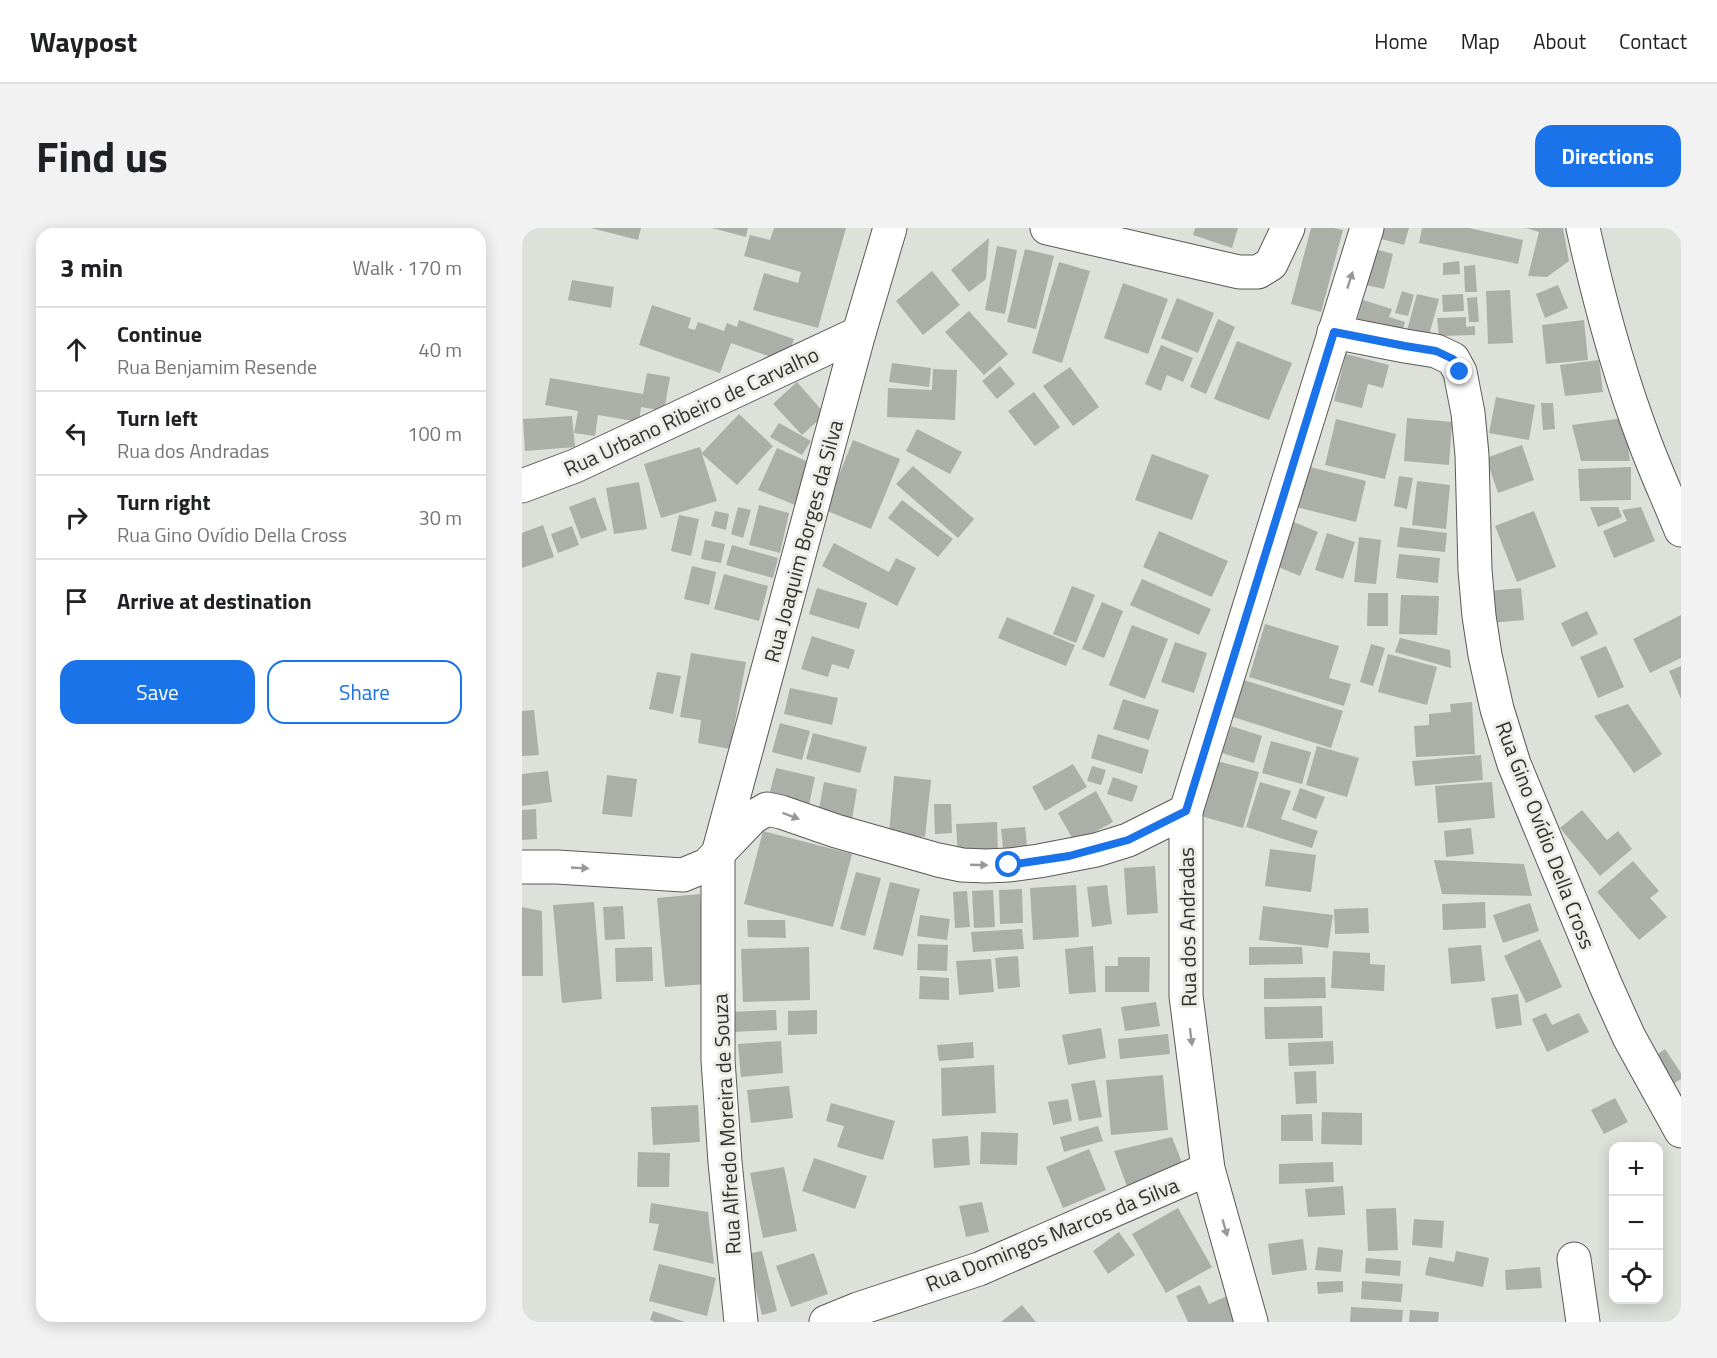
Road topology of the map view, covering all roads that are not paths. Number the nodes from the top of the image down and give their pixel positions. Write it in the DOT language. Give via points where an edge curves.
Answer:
graph roads {
  1 [pos="890,228"];
  2 [pos="1047,228"];
  3 [pos="1288,228"];
  4 [pos="1367,228"];
  5 [pos="1583,228"];
  6 [pos="1334,332"];
  7 [pos="859,333"];
  8 [pos="522,486"];
  9 [pos="1681,530"];
  10 [pos="1186,811"];
  11 [pos="718,854"];
  12 [pos="522,867"];
  13 [pos="1681,1131"];
  14 [pos="1208,1169"];
  15 [pos="1574,1259"];
  16 [pos="741,1322"];
  17 [pos="826,1322"];
  18 [pos="1251,1322"];
  19 [pos="1583,1322"];
  1 -- 7 [label="street, Rua Joaquim Borges da Silva"];
  2 -- 3 [label="street" via="1239,272 1258,272 1271,264"];
  6 -- 4 [label="street, Rua dos Andradas, one-way"];
  5 -- 9 [label="street" via="1627,393"];
  6 -- 10 [label="street, Rua dos Andradas"];
  6 -- 13 [label="street, Rua Gino Ovídio Della Cross" via="1436,351 1453,359 1460,372 1472,455 1479,616 1497,709 1514,764 1606,986 1629,1037"];
  7 -- 8 [label="street, Rua Urbano Ribeiro de Carvalho" via="575,466"];
  7 -- 11 [label="street, Rua Joaquim Borges da Silva"];
  11 -- 10 [label="street, one-way" via="753,817 767,809 938,860 986,866 1095,850 1128,840"];
  10 -- 14 [label="street, Rua dos Andradas, one-way" via="1186,996"];
  12 -- 11 [label="street, one-way" via="683,876 707,865"];
  11 -- 16 [label="street, Rua Alfredo Moreira de Souza" via="718,1060"];
  14 -- 17 [label="street, Rua Domingos Marcos da Silva" via="979,1269"];
  14 -- 18 [label="street, Rua dos Andradas, one-way"];
  15 -- 19 [label="street"];
}
